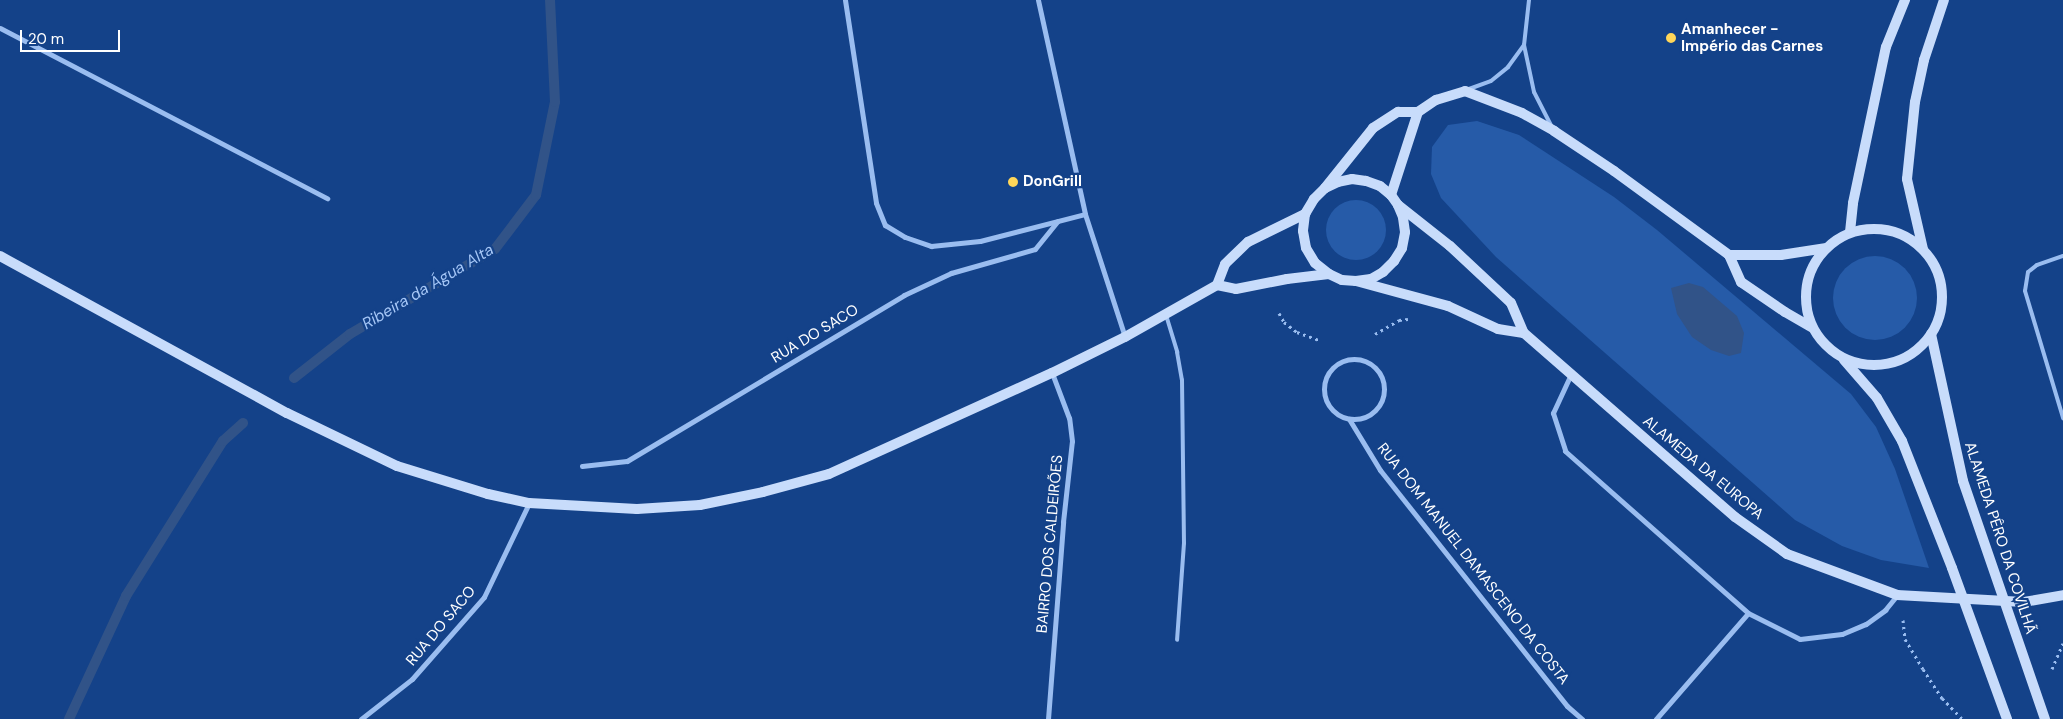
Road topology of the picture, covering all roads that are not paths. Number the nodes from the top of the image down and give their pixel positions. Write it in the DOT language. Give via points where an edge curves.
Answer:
graph roads {
  1 [pos="845,0"];
  2 [pos="1038,0"];
  3 [pos="1528,0"];
  4 [pos="1905,0"];
  5 [pos="1944,0"];
  6 [pos="0,28"];
  7 [pos="1524,45"];
  8 [pos="1465,91"];
  9 [pos="1418,112"];
  10 [pos="1554,131"];
  11 [pos="1325,188"];
  12 [pos="1391,195"];
  13 [pos="327,198"];
  14 [pos="1398,205"];
  15 [pos="1085,214"];
  16 [pos="1306,214"];
  17 [pos="1058,221"];
  18 [pos="1850,232"];
  19 [pos="1826,248"];
  20 [pos="1923,249"];
  21 [pos="1729,255"];
  22 [pos="0,256"];
  23 [pos="2063,256"];
  24 [pos="1329,274"];
  25 [pos="1356,282"];
  26 [pos="1217,285"];
  27 [pos="1166,313"];
  28 [pos="1812,327"];
  29 [pos="1524,334"];
  30 [pos="1931,334"];
  31 [pos="1125,337"];
  32 [pos="1844,359"];
  33 [pos="1052,374"];
  34 [pos="1571,374"];
  35 [pos="2063,418"];
  36 [pos="1349,419"];
  37 [pos="582,466"];
  38 [pos="529,503"];
  39 [pos="1897,595"];
  40 [pos="2063,595"];
  41 [pos="1748,613"];
  42 [pos="1177,640"];
  43 [pos="361,719"];
  44 [pos="1048,719"];
  45 [pos="1582,719"];
  46 [pos="1656,719"];
  47 [pos="2006,719"];
  48 [pos="2045,719"];
  1 -- 17 [label="street" via="876,203 885,225 904,237 931,246 980,241"];
  2 -- 15 [label="street"];
  3 -- 7 [label="lane"];
  4 -- 18 [label="main road" via="1884,57"];
  5 -- 20 [label="main road" via="1924,60 1915,102 1907,179"];
  6 -- 13 [label="street"];
  7 -- 8 [label="lane" via="1508,67 1491,81"];
  7 -- 10 [label="lane" via="1534,92"];
  8 -- 9 [label="main road" via="1436,100"];
  8 -- 10 [label="main road" via="1522,113"];
  9 -- 11 [label="main road" via="1398,112 1373,128"];
  9 -- 12 [label="main road"];
  10 -- 21 [label="main road" via="1614,170"];
  11 -- 12 [label="main road, ALAMEDA DA EUROPA" via="1352,179 1366,180"];
  11 -- 16 [label="main road, ALAMEDA DA EUROPA"];
  12 -- 14 [label="main road, ALAMEDA DA EUROPA"];
  14 -- 25 [label="main road, ALAMEDA DA EUROPA" via="1405,232 1402,248 1383,272"];
  14 -- 29 [label="main road, ALAMEDA DA EUROPA" via="1450,246 1511,303"];
  15 -- 17 [label="street"];
  15 -- 31 [label="street"];
  16 -- 24 [label="main road, ALAMEDA DA EUROPA" via="1303,231 1306,248 1315,263"];
  16 -- 26 [label="main road" via="1248,242 1226,264"];
  17 -- 37 [label="street, RUA DO SACO" via="1035,249 951,273 904,294 628,461"];
  18 -- 19 [label="main road"];
  18 -- 20 [label="main road" via="1869,228 1889,230 1908,237"];
  19 -- 21 [label="main road" via="1781,255"];
  19 -- 28 [label="main road" via="1813,264 1806,285 1806,306"];
  20 -- 30 [label="main road" via="1935,266 1942,285 1942,306 1937,326"];
  21 -- 28 [label="main road" via="1741,282"];
  22 -- 38 [label="main road" via="287,413 397,466"];
  23 -- 35 [label="lane" via="2037,264 2028,272 2026,286"];
  24 -- 25 [label="main road, ALAMEDA DA EUROPA"];
  24 -- 26 [label="main road" via="1236,290"];
  25 -- 29 [label="main road, ALAMEDA DA EUROPA" via="1448,306 1498,329"];
  26 -- 27 [label="main road"];
  27 -- 31 [label="main road"];
  27 -- 42 [label="lane" via="1182,380 1184,543"];
  28 -- 32 [label="main road" via="1825,346"];
  29 -- 34 [label="main road, ALAMEDA DA EUROPA"];
  30 -- 32 [label="main road" via="1908,358 1887,365 1865,366"];
  30 -- 48 [label="main road, ALAMEDA PÊRO DA COVILHÃ" via="1963,481"];
  31 -- 33 [label="main road"];
  32 -- 47 [label="main road" via="1878,398 1902,441 1982,647"];
  33 -- 38 [label="main road" via="829,474 763,492 700,505 637,509"];
  33 -- 44 [label="street, BAIRRO DOS CALDEIRÕES" via="1069,418 1072,441"];
  34 -- 39 [label="main road, ALAMEDA DA EUROPA" via="1734,517 1787,554"];
  34 -- 41 [label="street" via="1553,413 1565,451"];
  36 -- 36 [label="street, RUA DOM MANUEL DAMASCENO DA COSTA" via="1376,410 1384,392 1380,373 1365,361 1356,359 1346,360 1334,368 1326,380 1324,391 1332,409"];
  36 -- 45 [label="street, RUA DOM MANUEL DAMASCENO DA COSTA" via="1380,470 1567,706"];
  38 -- 43 [label="street, RUA DO SACO" via="484,597 412,679"];
  39 -- 40 [label="main road, ALAMEDA DA EUROPA" via="2024,602"];
  39 -- 41 [label="street" via="1866,624 1842,634 1800,640"];
  41 -- 46 [label="street"];
}
